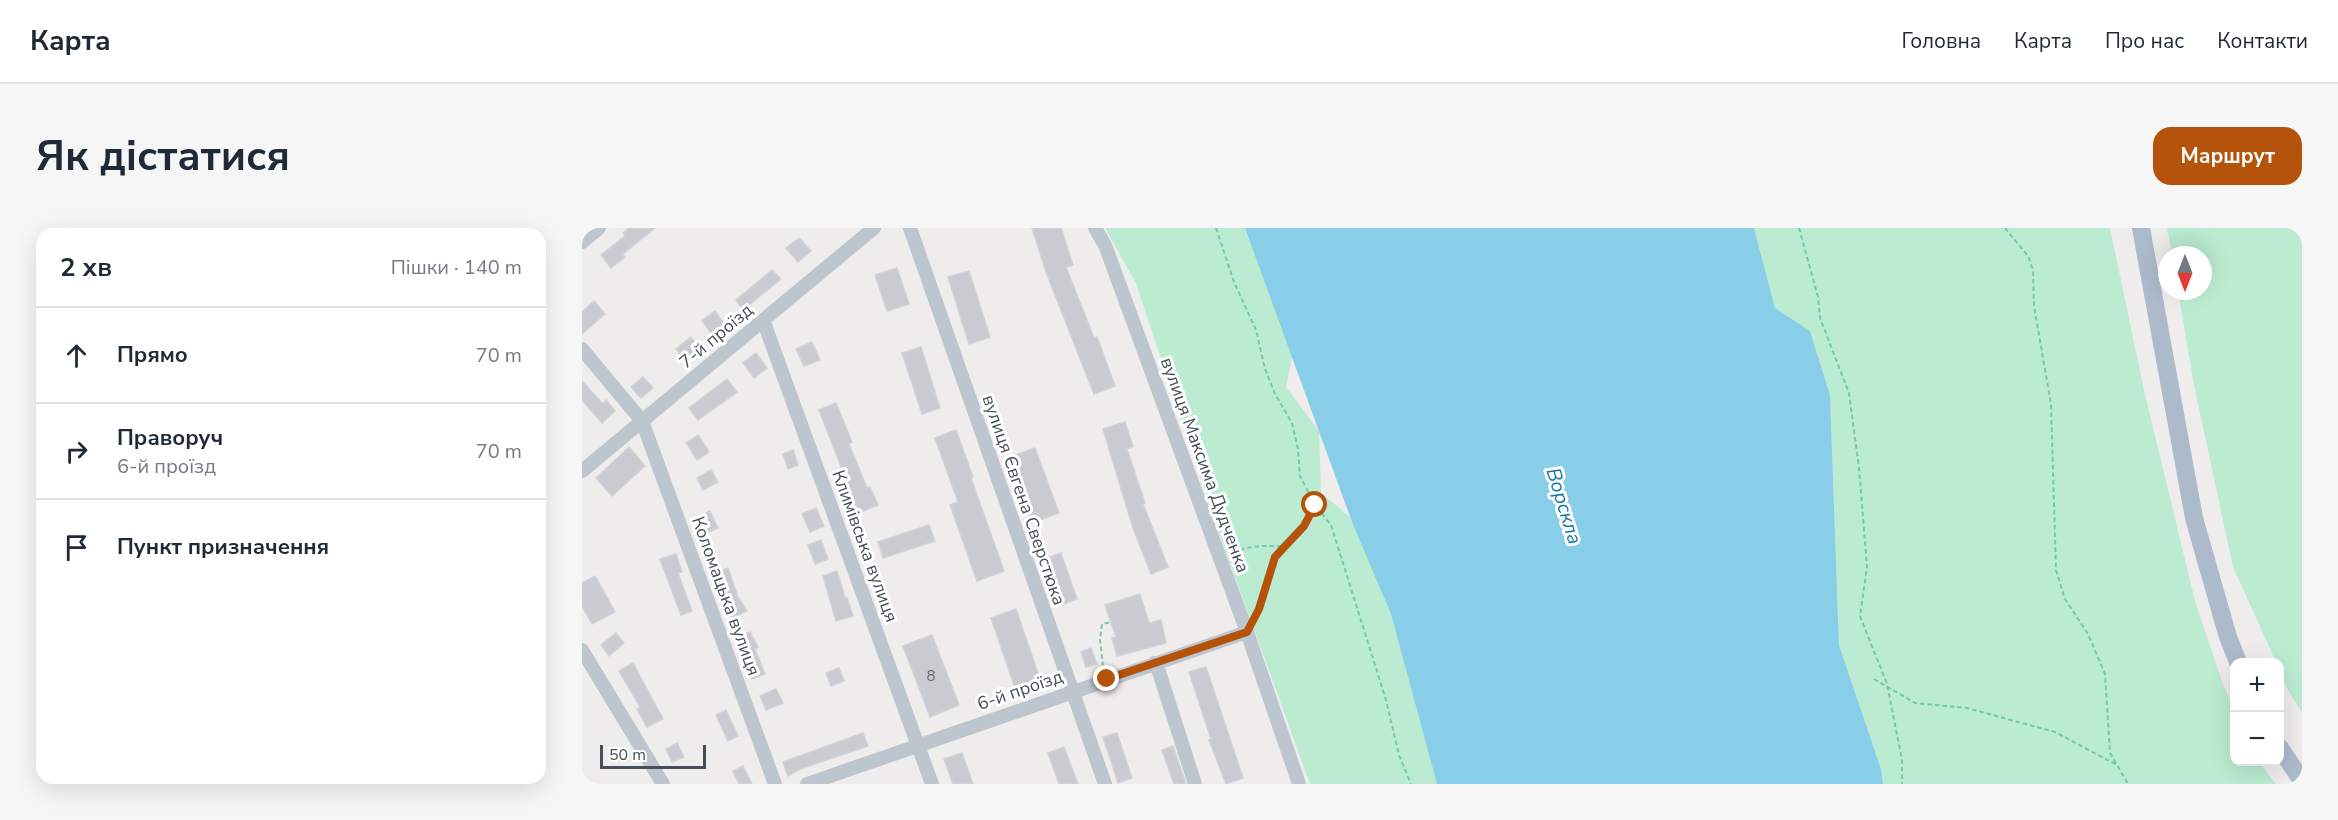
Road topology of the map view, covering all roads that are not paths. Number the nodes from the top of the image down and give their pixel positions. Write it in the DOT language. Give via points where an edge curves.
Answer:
graph roads {
  1 [pos="599,228"];
  2 [pos="874,228"];
  3 [pos="910,228"];
  4 [pos="1095,228"];
  5 [pos="2141,228"];
  6 [pos="582,242"];
  7 [pos="763,320"];
  8 [pos="582,349"];
  9 [pos="642,421"];
  10 [pos="582,471"];
  11 [pos="1247,632"];
  12 [pos="582,650"];
  13 [pos="2236,658"];
  14 [pos="1154,663"];
  15 [pos="1072,691"];
  16 [pos="918,745"];
  17 [pos="2284,754"];
  18 [pos="2302,781"];
  19 [pos="663,784"];
  20 [pos="775,784"];
  21 [pos="807,784"];
  22 [pos="932,784"];
  23 [pos="1105,784"];
  24 [pos="1195,784"];
  25 [pos="1299,784"];
  1 -- 6 [label="street"];
  2 -- 7 [label="street, 7-й проїзд"];
  3 -- 15 [label="street, вулиця Євгена Сверстюка"];
  4 -- 11 [label="street, вулиця Максима Дудченка" via="1105,245"];
  5 -- 13 [label="main road" via="2194,518"];
  7 -- 9 [label="street, 7-й проїзд"];
  7 -- 16 [label="street, Климівська вулиця"];
  8 -- 9 [label="street, Коломацька вулиця"];
  9 -- 10 [label="street, 7-й проїзд"];
  9 -- 20 [label="street, Коломацька вулиця"];
  11 -- 14 [label="street, 6-й проїзд"];
  11 -- 25 [label="street, вулиця Максима Дудченка"];
  12 -- 19 [label="street"];
  14 -- 15 [label="street, 6-й проїзд"];
  14 -- 24 [label="street"];
  15 -- 16 [label="street, 6-й проїзд"];
  15 -- 23 [label="street, вулиця Євгена Сверстюка"];
  16 -- 21 [label="street, 6-й проїзд"];
  16 -- 22 [label="street, Климівська вулиця"];
  17 -- 18 [label="main road"];
}
